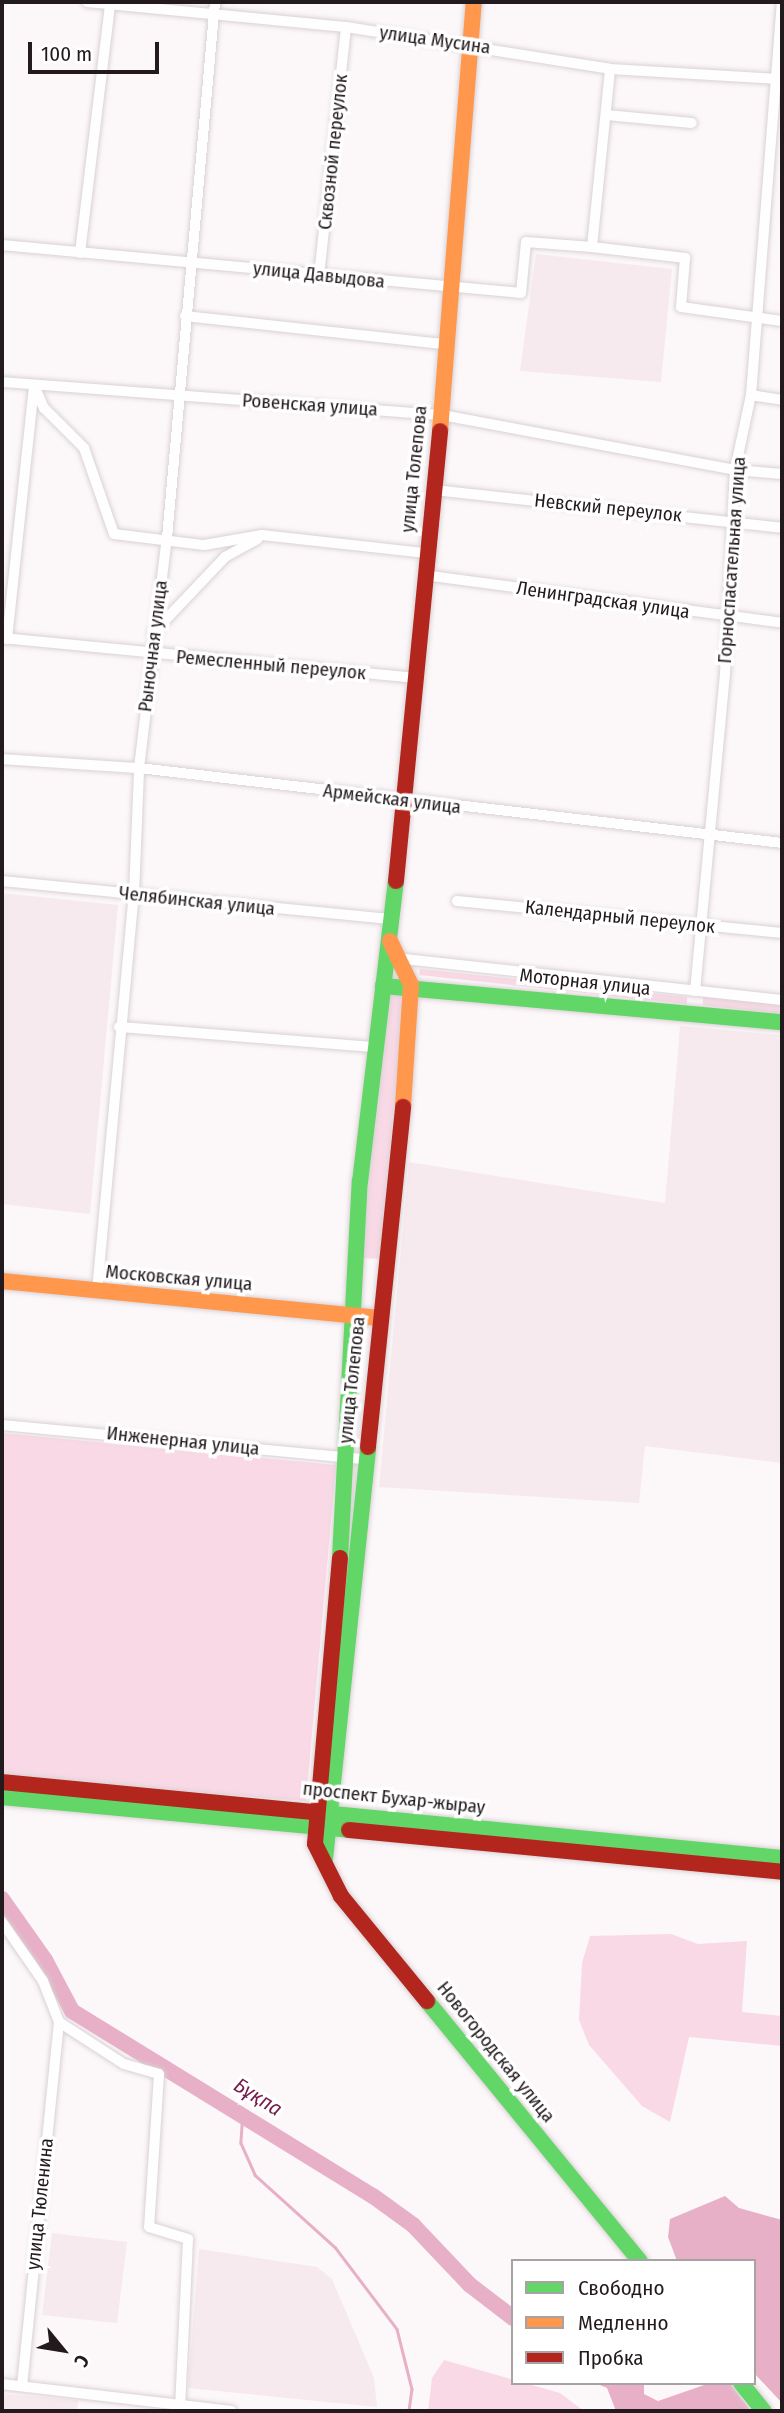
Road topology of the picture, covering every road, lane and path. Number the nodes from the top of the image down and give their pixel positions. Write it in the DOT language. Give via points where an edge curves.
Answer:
graph roads {
  1 [pos="87,2"];
  2 [pos="474,2"];
  3 [pos="110,5"];
  4 [pos="782,5"];
  5 [pos="215,7"];
  6 [pos="346,27"];
  7 [pos="470,44"];
  8 [pos="610,69"];
  9 [pos="779,79"];
  10 [pos="606,115"];
  11 [pos="692,123"];
  12 [pos="2,245"];
  13 [pos="592,247"];
  14 [pos="80,253"];
  15 [pos="189,262"];
  16 [pos="319,276"];
  17 [pos="450,288"];
  18 [pos="184,316"];
  19 [pos="756,318"];
  20 [pos="782,321"];
  21 [pos="444,344"];
  22 [pos="2,382"];
  23 [pos="34,385"];
  24 [pos="180,395"];
  25 [pos="751,395"];
  26 [pos="782,400"];
  27 [pos="442,415"];
  28 [pos="735,470"];
  29 [pos="782,474"];
  30 [pos="434,490"];
  31 [pos="735,521"];
  32 [pos="782,528"];
  33 [pos="262,535"];
  34 [pos="167,538"];
  35 [pos="426,553"];
  36 [pos="424,575"];
  37 [pos="729,617"];
  38 [pos="782,623"];
  39 [pos="153,633"];
  40 [pos="5,638"];
  41 [pos="150,655"];
  42 [pos="414,678"];
  43 [pos="2,759"];
  44 [pos="139,768"];
  45 [pos="402,800"];
  46 [pos="711,836"];
  47 [pos="782,843"];
  48 [pos="2,881"];
  49 [pos="134,895"];
  50 [pos="457,901"];
  51 [pos="392,919"];
  52 [pos="703,926"];
  53 [pos="782,933"];
  54 [pos="394,953"];
  55 [pos="411,985"];
  56 [pos="383,986"];
  57 [pos="695,991"];
  58 [pos="782,1000"];
  59 [pos="782,1022"];
  60 [pos="119,1027"];
  61 [pos="374,1047"];
  62 [pos="2,1281"];
  63 [pos="97,1292"];
  64 [pos="353,1315"];
  65 [pos="379,1318"];
  66 [pos="2,1424"];
  67 [pos="357,1458"];
  68 [pos="2,1782"];
  69 [pos="2,1797"];
  70 [pos="322,1820"];
  71 [pos="782,1858"];
  72 [pos="721,1859"];
  73 [pos="782,1872"];
  74 [pos="2,1922"];
  75 [pos="59,2022"];
  76 [pos="638,2259"];
  77 [pos="2,2384"];
  78 [pos="743,2385"];
  79 [pos="22,2386"];
  80 [pos="180,2408"];
  81 [pos="231,2411"];
  82 [pos="764,2411"];
  1 -- 3 [label="street, улица Мусина"];
  2 -- 7 [label="street, улица Толепова"];
  3 -- 5 [label="street, улица Мусина"];
  3 -- 14 [label="street"];
  4 -- 9 [label="street, Горноспасательная улица"];
  5 -- 6 [label="street, улица Мусина"];
  5 -- 15 [label="street, Рыночная улица"];
  6 -- 7 [label="street, улица Мусина"];
  6 -- 16 [label="street, Сквозной переулок"];
  7 -- 8 [label="street, улица Мусина"];
  7 -- 17 [label="street, улица Толепова"];
  8 -- 9 [label="street, улица Мусина"];
  8 -- 10 [label="street"];
  9 -- 19 [label="street, Горноспасательная улица"];
  10 -- 11 [label="street"];
  10 -- 13 [label="street"];
  12 -- 14 [label="street, улица Давыдова"];
  13 -- 17 [label="street, улица Давыдова" via="526,242 521,293"];
  13 -- 19 [label="street, улица Давыдова" via="685,258 681,307"];
  14 -- 15 [label="street, улица Давыдова"];
  15 -- 16 [label="street, улица Давыдова"];
  15 -- 18 [label="street, Рыночная улица"];
  16 -- 17 [label="street, улица Давыдова"];
  17 -- 21 [label="street, улица Толепова"];
  18 -- 21 [label="street"];
  18 -- 24 [label="street, Рыночная улица"];
  19 -- 20 [label="street, улица Давыдова"];
  19 -- 25 [label="street, Горноспасательная улица"];
  21 -- 27 [label="street, улица Толепова"];
  22 -- 23 [label="street, Ровенская улица"];
  23 -- 24 [label="street, Ровенская улица"];
  23 -- 34 [label="street" via="44,408 84,448 114,534"];
  23 -- 40 [label="street"];
  24 -- 27 [label="street, Ровенская улица"];
  24 -- 34 [label="street, Рыночная улица"];
  25 -- 26 [label="street"];
  25 -- 28 [label="street, Горноспасательная улица"];
  27 -- 28 [label="street, Ровенская улица"];
  27 -- 30 [label="street, улица Толепова"];
  28 -- 29 [label="street, Ровенская улица"];
  28 -- 31 [label="street, Горноспасательная улица"];
  30 -- 31 [label="street, Невский переулок"];
  30 -- 35 [label="street, улица Толепова"];
  31 -- 32 [label="street, Невский переулок"];
  31 -- 37 [label="street, Горноспасательная улица"];
  33 -- 34 [label="street" via="204,545"];
  33 -- 35 [label="street"];
  33 -- 39 [label="street" via="225,557"];
  34 -- 39 [label="street, Рыночная улица"];
  35 -- 36 [label="street, улица Толепова"];
  36 -- 37 [label="street, Ленинградская улица"];
  36 -- 42 [label="street, улица Толепова"];
  37 -- 38 [label="street, Ленинградская улица"];
  37 -- 46 [label="street, Горноспасательная улица"];
  39 -- 41 [label="street, Рыночная улица"];
  40 -- 41 [label="street, Ремесленный переулок"];
  41 -- 42 [label="street, Ремесленный переулок"];
  41 -- 44 [label="street, Рыночная улица"];
  42 -- 45 [label="street, улица Толепова"];
  43 -- 44 [label="street, Армейская улица"];
  44 -- 45 [label="street, Армейская улица"];
  44 -- 49 [label="street, Рыночная улица"];
  45 -- 46 [label="street, Армейская улица"];
  45 -- 51 [label="street, улица Толепова"];
  46 -- 47 [label="street, Армейская улица"];
  46 -- 52 [label="street, Горноспасательная улица"];
  48 -- 49 [label="street, Челябинская улица"];
  49 -- 51 [label="street, Челябинская улица"];
  49 -- 60 [label="street, Рыночная улица"];
  50 -- 52 [label="street, Календарный переулок"];
  51 -- 54 [label="street, улица Толепова"];
  52 -- 53 [label="street, Календарный переулок"];
  52 -- 57 [label="street, Горноспасательная улица"];
  54 -- 55 [label="street, улица Толепова"];
  54 -- 56 [label="street, улица Толепова"];
  54 -- 57 [label="street, Моторная улица"];
  55 -- 56 [label="street, Моторная улица"];
  55 -- 59 [label="street, Моторная улица"];
  55 -- 65 [label="street, улица Толепова" via="412,1026"];
  56 -- 61 [label="street, улица Толепова"];
  57 -- 58 [label="street, Моторная улица"];
  60 -- 61 [label="street"];
  60 -- 63 [label="street, Рыночная улица"];
  61 -- 64 [label="street, улица Толепова"];
  62 -- 63 [label="street, Московская улица"];
  63 -- 64 [label="street, Московская улица"];
  64 -- 65 [label="street, Московская улица"];
  64 -- 67 [label="street, улица Толепова"];
  65 -- 67 [label="street, улица Толепова"];
  66 -- 67 [label="street, Инженерная улица"];
  67 -- 70 [label="street, улица Толепова"];
  68 -- 70 [label="street, проспект Бухар-жырау"];
  69 -- 70 [label="street, проспект Бухар-жырау"];
  70 -- 72 [label="street, проспект Бухар-жырау"];
  70 -- 76 [label="street, Новогородская улица" via="318,1857 341,1895"];
  71 -- 72 [label="street, проспект Бухар-жырау"];
  72 -- 73 [label="street, проспект Бухар-жырау"];
  74 -- 75 [label="street" via="43,1982"];
  75 -- 79 [label="street, улица Тюленина"];
  75 -- 80 [label="street" via="124,2064 159,2074 149,2227 188,2239"];
  77 -- 79 [label="street"];
  78 -- 82 [label="street"];
  79 -- 80 [label="street"];
  80 -- 81 [label="street"];
}
